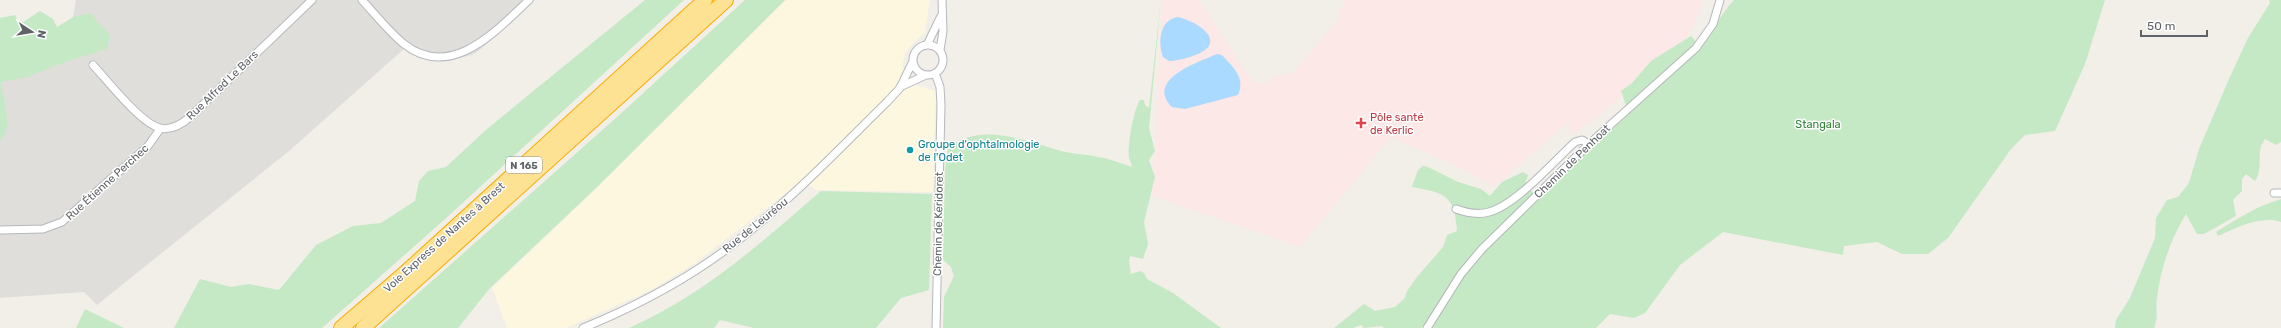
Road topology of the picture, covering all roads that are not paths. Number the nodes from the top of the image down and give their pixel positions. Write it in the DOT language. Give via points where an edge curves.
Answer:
graph roads {
  1 [pos="312,0"];
  2 [pos="362,0"];
  3 [pos="528,0"];
  4 [pos="705,0"];
  5 [pos="726,0"];
  6 [pos="942,0"];
  7 [pos="1720,0"];
  8 [pos="942,16"];
  9 [pos="927,45"];
  10 [pos="940,50"];
  11 [pos="913,61"];
  12 [pos="93,65"];
  13 [pos="935,73"];
  14 [pos="926,75"];
  15 [pos="900,88"];
  16 [pos="160,128"];
  17 [pos="1589,144"];
  18 [pos="1456,209"];
  19 [pos="0,230"];
  20 [pos="341,328"];
  21 [pos="363,328"];
  22 [pos="583,328"];
  23 [pos="936,328"];
  24 [pos="1427,328"];
  1 -- 16 [label="street, Rue Alfred Le Bars" via="190,117 176,127"];
  2 -- 3 [label="street" via="404,44 420,54 446,56 458,54 477,45"];
  4 -- 20 [label="highway, Voie Express de Nantes à Brest / N 165"];
  5 -- 21 [label="highway, Voie Express de Nantes à Brest / N 165"];
  6 -- 8 [label="street"];
  7 -- 17 [label="street, Chemin de Penhoat" via="1713,24 1696,48"];
  8 -- 9 [label="street"];
  8 -- 10 [label="street"];
  9 -- 10 [label="street"];
  9 -- 11 [label="street" via="918,49"];
  10 -- 13 [label="street" via="943,63"];
  11 -- 14 [label="street" via="917,70"];
  11 -- 15 [label="street, Rue de Leuréou"];
  12 -- 16 [label="street" via="143,119"];
  13 -- 14 [label="street"];
  13 -- 23 [label="street, Chemin de Keridoret" via="940,87 941,105"];
  14 -- 15 [label="street, Rue de Leuréou"];
  15 -- 22 [label="street, Rue de Leuréou" via="803,185 737,242 664,289"];
  16 -- 19 [label="street, Rue Étienne Perchec" via="148,146 62,222 43,229"];
  17 -- 18 [label="street" via="1582,140 1575,142 1517,196 1496,210 1474,214"];
  17 -- 24 [label="street, Chemin de Penhoat" via="1471,260"];
}
